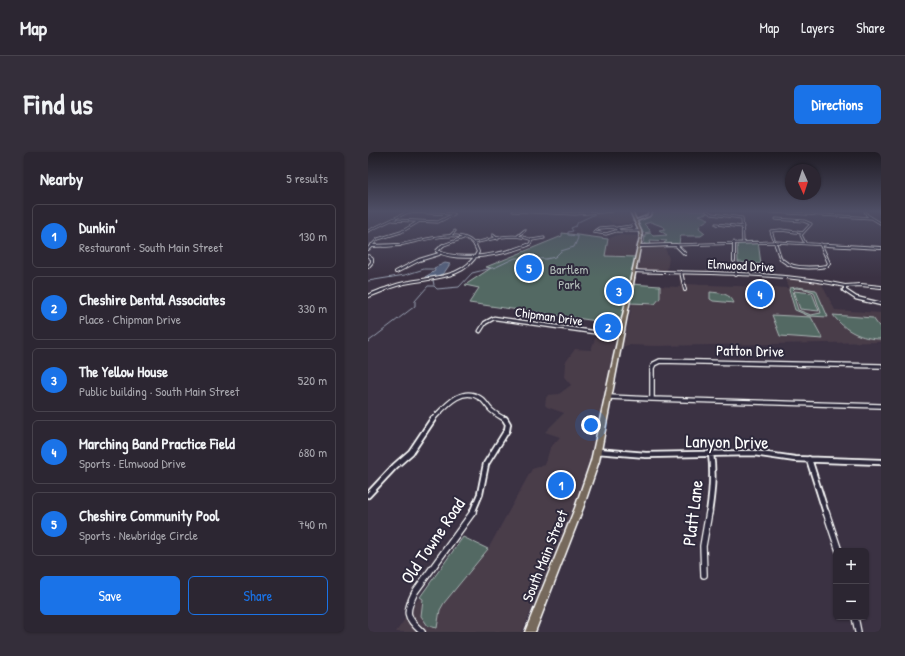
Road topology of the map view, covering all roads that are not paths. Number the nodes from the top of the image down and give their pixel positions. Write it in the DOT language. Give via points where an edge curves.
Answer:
graph roads {
  1 [pos="396,233"];
  2 [pos="453,233"];
  3 [pos="521,233"];
  4 [pos="595,233"];
  5 [pos="608,233"];
  6 [pos="640,233"];
  7 [pos="743,233"];
  8 [pos="772,233"];
  9 [pos="802,233"];
  10 [pos="492,235"];
  11 [pos="450,236"];
  12 [pos="518,236"];
  13 [pos="464,238"];
  14 [pos="544,238"];
  15 [pos="498,239"];
  16 [pos="532,240"];
  17 [pos="734,242"];
  18 [pos="743,242"];
  19 [pos="776,242"];
  20 [pos="474,243"];
  21 [pos="806,243"];
  22 [pos="404,244"];
  23 [pos="821,244"];
  24 [pos="372,246"];
  25 [pos="639,246"];
  26 [pos="676,246"];
  27 [pos="405,248"];
  28 [pos="881,248"];
  29 [pos="368,249"];
  30 [pos="439,254"];
  31 [pos="685,254"];
  32 [pos="368,256"];
  33 [pos="477,256"];
  34 [pos="734,261"];
  35 [pos="368,266"];
  36 [pos="736,267"];
  37 [pos="634,271"];
  38 [pos="396,272"];
  39 [pos="681,272"];
  40 [pos="736,275"];
  41 [pos="845,286"];
  42 [pos="881,287"];
  43 [pos="685,290"];
  44 [pos="368,296"];
  45 [pos="881,304"];
  46 [pos="480,331"];
  47 [pos="621,336"];
  48 [pos="881,366"];
  49 [pos="609,397"];
  50 [pos="652,399"];
  51 [pos="881,406"];
  52 [pos="597,451"];
  53 [pos="711,454"];
  54 [pos="809,459"];
  55 [pos="881,462"];
  56 [pos="368,495"];
  57 [pos="838,548"];
  58 [pos="704,575"];
  59 [pos="856,620"];
  60 [pos="422,632"];
  61 [pos="530,632"];
  62 [pos="858,632"];
  1 -- 24 [label="street" via="378,239"];
  2 -- 11 [label="street"];
  3 -- 12 [label="street"];
  4 -- 5 [label="street"];
  6 -- 25 [label="highway, South Main Street"];
  7 -- 18 [label="street"];
  8 -- 19 [label="street"];
  9 -- 21 [label="street"];
  10 -- 15 [label="street"];
  11 -- 13 [label="street"];
  11 -- 22 [label="street"];
  12 -- 15 [label="street"];
  12 -- 16 [label="street"];
  13 -- 20 [label="street"];
  13 -- 30 [label="street" via="441,246 437,251"];
  14 -- 16 [label="street"];
  15 -- 20 [label="street"];
  16 -- 33 [label="street" via="530,244 520,248"];
  17 -- 18 [label="street"];
  17 -- 26 [label="street"];
  17 -- 34 [label="street"];
  18 -- 19 [label="street"];
  19 -- 21 [label="street"];
  19 -- 23 [label="street" via="783,261 819,267 829,265"];
  20 -- 33 [label="street" via="478,249"];
  21 -- 23 [label="street"];
  22 -- 24 [label="street"];
  22 -- 27 [label="street"];
  23 -- 28 [label="street"];
  24 -- 29 [label="street"];
  25 -- 26 [label="street"];
  25 -- 37 [label="highway, South Main Street"];
  26 -- 31 [label="street"];
  30 -- 33 [label="street"];
  30 -- 38 [label="street" via="419,260"];
  32 -- 35 [label="street" via="372,262"];
  33 -- 44 [label="street" via="470,265 453,274 397,284"];
  36 -- 40 [label="street"];
  37 -- 39 [label="street, Elmwood Drive"];
  37 -- 47 [label="highway, South Main Street"];
  39 -- 40 [label="street, Elmwood Drive"];
  39 -- 43 [label="street"];
  40 -- 41 [label="street, Elmwood Drive" via="818,280"];
  41 -- 42 [label="street, Elmwood Drive"];
  41 -- 45 [label="street" via="847,294 856,299"];
  46 -- 47 [label="street, Chipman Drive" via="488,320 494,318"];
  47 -- 49 [label="highway, South Main Street"];
  48 -- 50 [label="street, Patton Drive" via="660,361 652,368"];
  49 -- 50 [label="street"];
  49 -- 52 [label="highway, South Main Street"];
  50 -- 51 [label="street"];
  52 -- 53 [label="street, Lanyon Drive" via="639,455"];
  52 -- 61 [label="highway, South Main Street" via="586,490"];
  53 -- 54 [label="street, Lanyon Drive" via="762,453"];
  53 -- 58 [label="street, Platt Lane" via="713,493 701,562"];
  54 -- 55 [label="street, Lanyon Drive"];
  54 -- 57 [label="street"];
  56 -- 60 [label="street, Old Towne Road" via="387,473 411,452 432,420 454,398 466,394 475,395 506,420 507,430 486,464 475,509 410,604 410,622"];
  59 -- 62 [label="street"];
}
